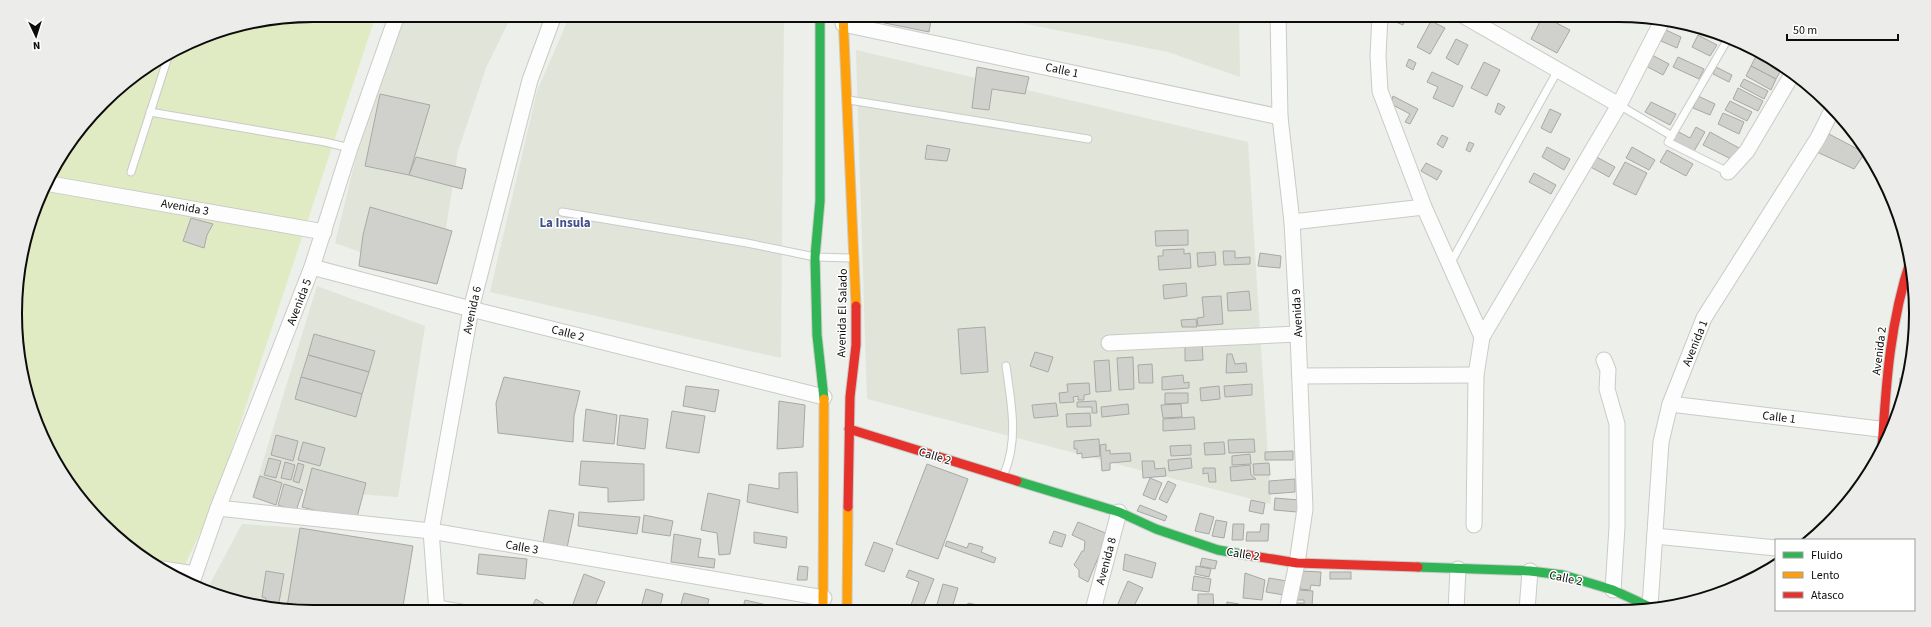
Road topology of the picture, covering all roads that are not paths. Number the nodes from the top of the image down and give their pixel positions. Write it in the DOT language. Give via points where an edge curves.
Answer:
graph roads {
  1 [pos="395,22"];
  2 [pos="551,22"];
  3 [pos="820,22"];
  4 [pos="843,22"];
  5 [pos="852,22"];
  6 [pos="1278,22"];
  7 [pos="1380,22"];
  8 [pos="1474,22"];
  9 [pos="1660,25"];
  10 [pos="1726,43"];
  11 [pos="166,62"];
  12 [pos="1558,70"];
  13 [pos="1790,78"];
  14 [pos="846,100"];
  15 [pos="1619,105"];
  16 [pos="150,112"];
  17 [pos="1830,114"];
  18 [pos="1280,117"];
  19 [pos="1672,136"];
  20 [pos="1088,139"];
  21 [pos="350,148"];
  22 [pos="131,172"];
  23 [pos="1728,172"];
  24 [pos="52,184"];
  25 [pos="1424,206"];
  26 [pos="562,212"];
  27 [pos="1292,222"];
  28 [pos="324,232"];
  29 [pos="815,257"];
  30 [pos="854,258"];
  31 [pos="1450,264"];
  32 [pos="312,267"];
  33 [pos="1907,274"];
  34 [pos="471,309"];
  35 [pos="1298,334"];
  36 [pos="1482,337"];
  37 [pos="1109,343"];
  38 [pos="1604,360"];
  39 [pos="1006,366"];
  40 [pos="1476,375"];
  41 [pos="1300,376"];
  42 [pos="824,397"];
  43 [pos="1670,404"];
  44 [pos="1886,427"];
  45 [pos="849,429"];
  46 [pos="1885,430"];
  47 [pos="1002,476"];
  48 [pos="218,508"];
  49 [pos="1119,512"];
  50 [pos="1474,525"];
  51 [pos="431,532"];
  52 [pos="1655,536"];
  53 [pos="1775,548"];
  54 [pos="1297,563"];
  55 [pos="1458,569"];
  56 [pos="1530,571"];
  57 [pos="193,579"];
  58 [pos="1614,590"];
  59 [pos="1650,603"];
  60 [pos="1642,604"];
  61 [pos="437,605"];
  62 [pos="823,605"];
  63 [pos="847,605"];
  64 [pos="1094,605"];
  65 [pos="1288,605"];
  66 [pos="1456,605"];
  67 [pos="1527,605"];
  1 -- 21 [label="street, Avenida 5"];
  2 -- 34 [label="street, Avenida 6" via="530,80"];
  3 -- 29 [label="main road, Avenida El Salado" via="820,201"];
  4 -- 14 [label="main road, Avenida El Salado"];
  5 -- 18 [label="street, Calle 1"];
  6 -- 18 [label="street, Avenida 9"];
  7 -- 25 [label="street" via="1380,91"];
  8 -- 12 [label="street"];
  9 -- 15 [label="street"];
  10 -- 19 [label="lane"];
  11 -- 16 [label="lane"];
  12 -- 15 [label="street"];
  12 -- 31 [label="lane"];
  13 -- 23 [label="street" via="1747,150"];
  14 -- 20 [label="lane"];
  14 -- 30 [label="main road, Avenida El Salado"];
  15 -- 19 [label="lane"];
  15 -- 36 [label="street"];
  16 -- 21 [label="lane"];
  16 -- 22 [label="lane"];
  17 -- 43 [label="street, Avenida 1" via="1818,138 1704,318"];
  18 -- 27 [label="street, Avenida 9"];
  19 -- 23 [label="lane" via="1668,142"];
  21 -- 28 [label="street, Avenida 5"];
  24 -- 28 [label="street, Avenida 3"];
  25 -- 27 [label="street"];
  25 -- 31 [label="street"];
  26 -- 29 [label="lane" via="748,242"];
  27 -- 35 [label="street, Avenida 9"];
  28 -- 32 [label="street, Avenida 5"];
  29 -- 30 [label="lane"];
  29 -- 42 [label="main road, Avenida El Salado" via="817,335"];
  30 -- 45 [label="main road, Avenida El Salado" via="856,345"];
  31 -- 36 [label="street"];
  32 -- 34 [label="street, Calle 2"];
  32 -- 48 [label="street, Avenida 5"];
  33 -- 44 [label="main road, Avenida 2" via="1896,311 1890,351"];
  34 -- 42 [label="street, Calle 2"];
  34 -- 51 [label="street, Avenida 6"];
  35 -- 37 [label="street"];
  35 -- 41 [label="street, Avenida 9"];
  36 -- 40 [label="street"];
  38 -- 58 [label="street" via="1608,370 1607,389 1617,424"];
  39 -- 47 [label="lane" via="1014,429 1009,462"];
  40 -- 41 [label="street"];
  40 -- 50 [label="street"];
  41 -- 54 [label="street, Avenida 9" via="1305,509"];
  42 -- 62 [label="main road, Avenida El Salado"];
  43 -- 46 [label="street, Calle 1"];
  43 -- 52 [label="street, Avenida 1" via="1661,442"];
  45 -- 47 [label="main road, Calle 2"];
  45 -- 63 [label="main road, Avenida El Salado"];
  47 -- 49 [label="main road, Calle 2"];
  48 -- 51 [label="street, Calle 3"];
  48 -- 57 [label="street, Avenida 5"];
  49 -- 54 [label="main road, Calle 2" via="1156,529 1218,550"];
  49 -- 64 [label="street, Avenida 8"];
  51 -- 61 [label="street, Avenida 6"];
  51 -- 62 [label="street, Calle 3"];
  52 -- 53 [label="street"];
  52 -- 59 [label="street, Avenida 1"];
  54 -- 55 [label="main road, Calle 2"];
  54 -- 65 [label="street, Avenida 9"];
  55 -- 56 [label="main road, Calle 2"];
  55 -- 66 [label="street"];
  56 -- 58 [label="main road, Calle 2" via="1563,575"];
  56 -- 67 [label="street"];
  58 -- 60 [label="main road, Calle 2"];
}
